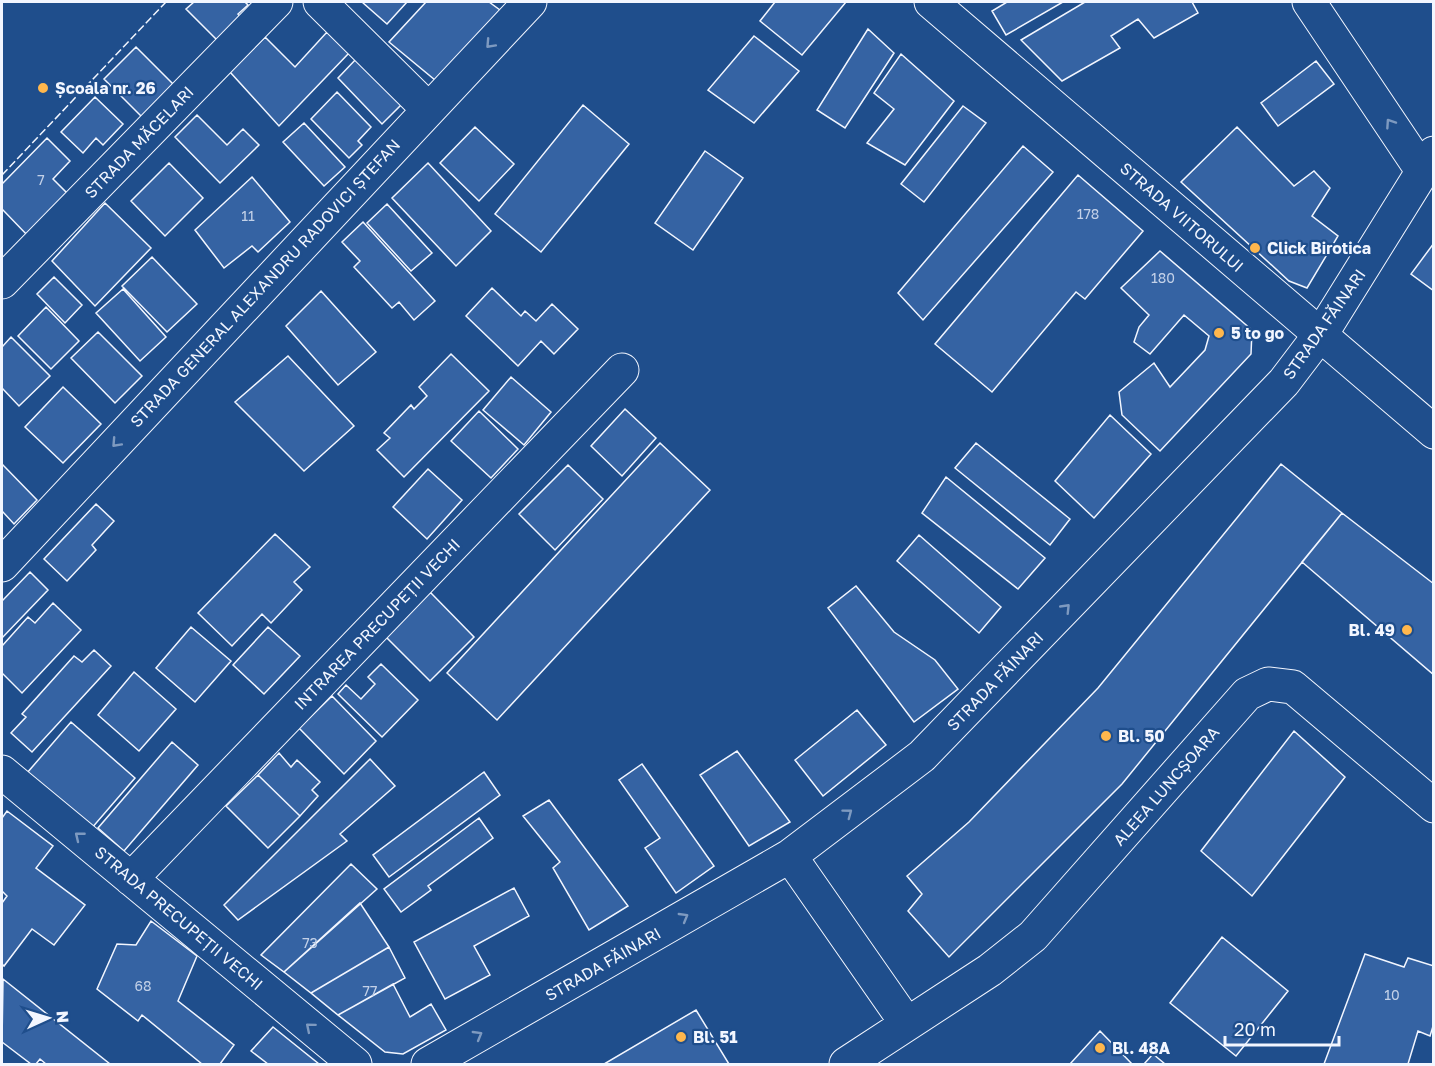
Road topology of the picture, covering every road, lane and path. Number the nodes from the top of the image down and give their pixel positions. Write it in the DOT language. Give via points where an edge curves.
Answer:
graph roads {
  1 [pos="276,2"];
  2 [pos="320,2"];
  3 [pos="530,2"];
  4 [pos="931,2"];
  5 [pos="1309,2"];
  6 [pos="428,109"];
  7 [pos="1428,162"];
  8 [pos="2,282"];
  9 [pos="1320,335"];
  10 [pos="622,370"];
  11 [pos="1434,432"];
  12 [pos="2,565"];
  13 [pos="2,772"];
  14 [pos="1434,806"];
  15 [pos="790,856"];
  16 [pos="131,879"];
  17 [pos="907,1024"];
  18 [pos="355,1065"];
  19 [pos="428,1065"];
  20 [pos="846,1065"];
  1 -- 8 [label="street, STRADA MĂCELARI"];
  2 -- 6 [label="street"];
  3 -- 6 [label="street, STRADA GENERAL ALEXANDRU RADOVICI ȘTEFAN, one-way"];
  4 -- 9 [label="street, STRADA VIITORULUI"];
  7 -- 5 [label="street, one-way"];
  6 -- 12 [label="street, STRADA GENERAL ALEXANDRU RADOVICI ȘTEFAN, one-way"];
  7 -- 9 [label="street, STRADA FĂINARI"];
  9 -- 11 [label="street, STRADA VIITORULUI"];
  15 -- 9 [label="street, STRADA FĂINARI, one-way" via="922,756 1284,382"];
  10 -- 16 [label="street, INTRAREA PRECUPEȚII VECHI"];
  16 -- 13 [label="street, STRADA PRECUPEȚII VECHI, one-way"];
  14 -- 17 [label="street, ALEEA LUNCȘOARA" via="1293,687 1268,684 1246,694 1033,936 990,970"];
  15 -- 17 [label="street"];
  19 -- 15 [label="street, STRADA FĂINARI, one-way"];
  18 -- 16 [label="street, STRADA PRECUPEȚII VECHI, one-way"];
  17 -- 20 [label="street, ALEEA LUNCȘOARA"];
}
